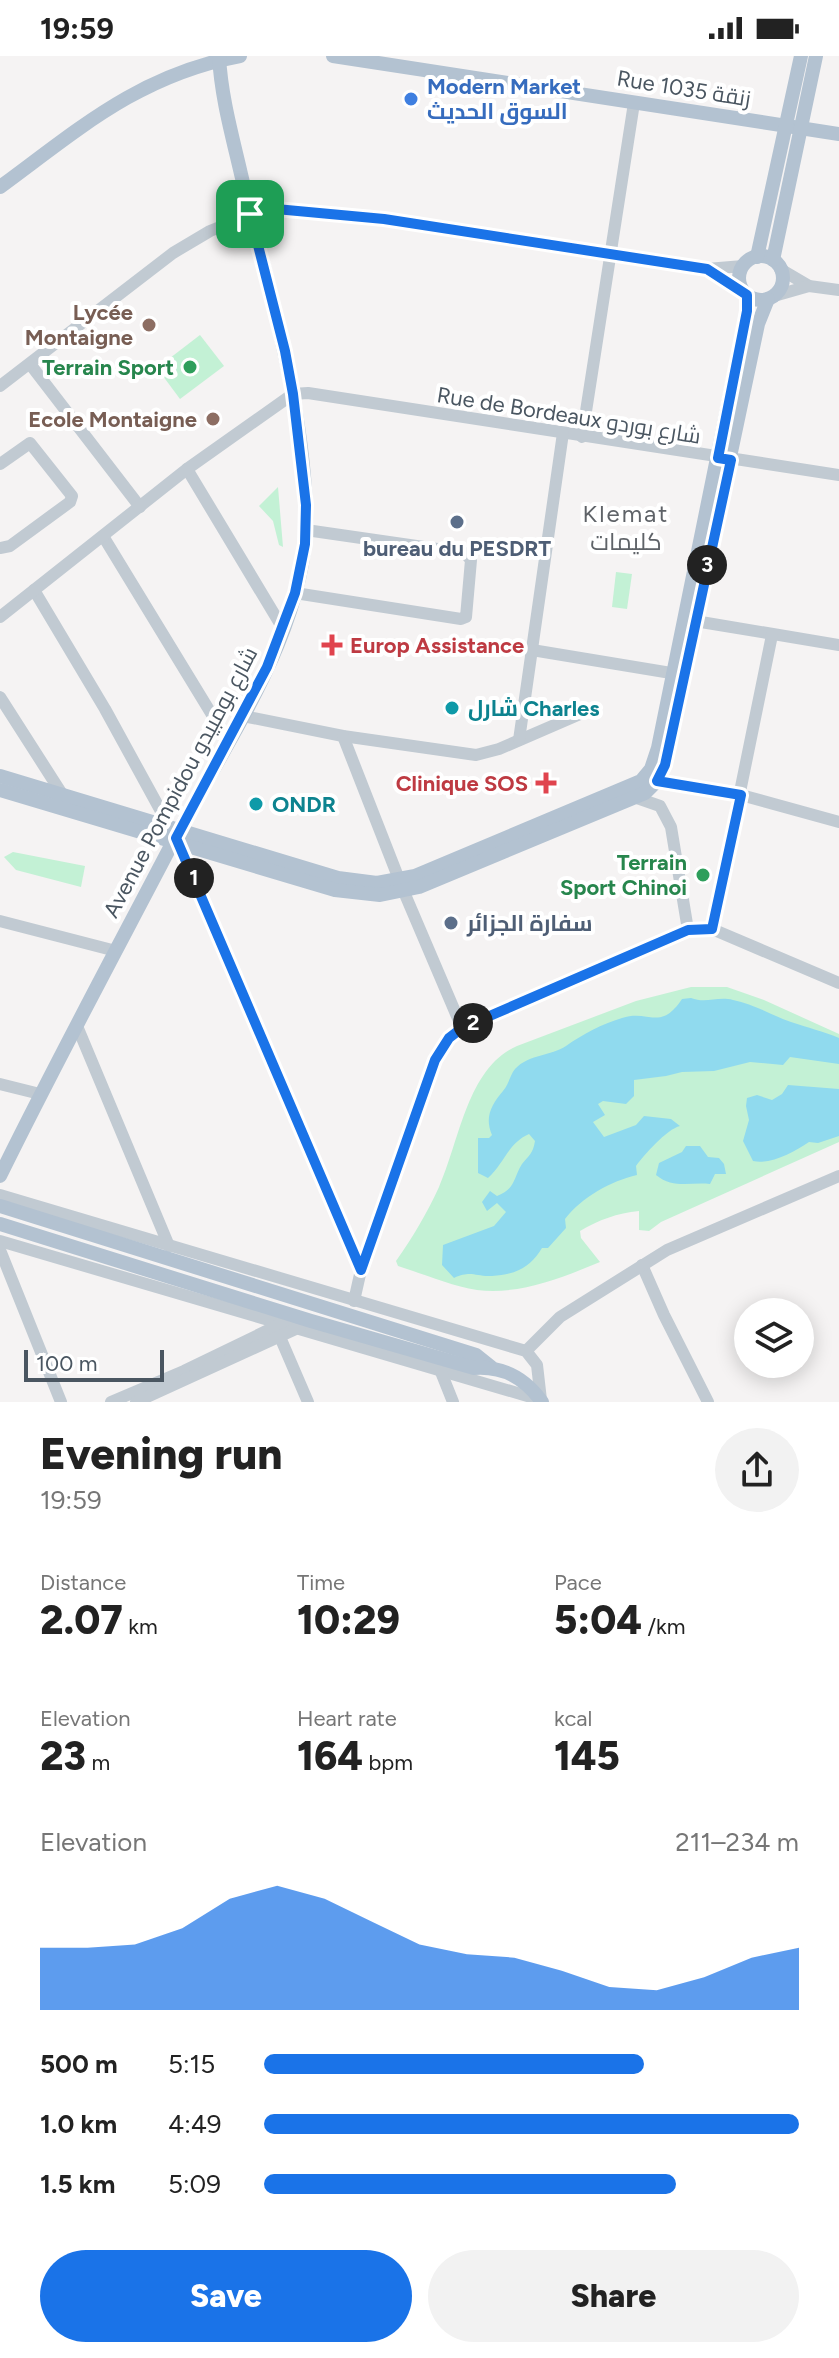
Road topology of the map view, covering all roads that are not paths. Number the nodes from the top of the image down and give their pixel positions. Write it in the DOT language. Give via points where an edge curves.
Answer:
graph roads {
  1 [pos="240,56"];
  2 [pos="333,56"];
  3 [pos="801,56"];
  4 [pos="816,56"];
  5 [pos="219,58"];
  6 [pos="634,103"];
  7 [pos="786,126"];
  8 [pos="801,129"];
  9 [pos="839,134"];
  10 [pos="0,187"];
  11 [pos="250,214"];
  12 [pos="611,256"];
  13 [pos="757,257"];
  14 [pos="777,264"];
  15 [pos="743,266"];
  16 [pos="707,269"];
  17 [pos="809,286"];
  18 [pos="839,290"];
  19 [pos="745,292"];
  20 [pos="771,297"];
  21 [pos="30,364"];
  22 [pos="0,386"];
  23 [pos="293,394"];
  24 [pos="563,433"];
  25 [pos="582,437"];
  26 [pos="724,459"];
  27 [pos="0,464"];
  28 [pos="187,469"];
  29 [pos="839,475"];
  30 [pos="140,507"];
  31 [pos="306,530"];
  32 [pos="103,536"];
  33 [pos="0,548"];
  34 [pos="34,590"];
  35 [pos="295,593"];
  36 [pos="0,617"];
  37 [pos="695,621"];
  38 [pos="282,627"];
  39 [pos="772,635"];
  40 [pos="839,645"];
  41 [pos="532,650"];
  42 [pos="671,673"];
  43 [pos="0,697"];
  44 [pos="587,711"];
  45 [pos="243,716"];
  46 [pos="343,736"];
  47 [pos="519,740"];
  48 [pos="228,741"];
  49 [pos="0,776"];
  50 [pos="656,781"];
  51 [pos="0,790"];
  52 [pos="62,794"];
  53 [pos="741,795"];
  54 [pos="637,798"];
  55 [pos="666,816"];
  56 [pos="839,822"];
  57 [pos="176,836"];
  58 [pos="402,886"];
  59 [pos="0,921"];
  60 [pos="712,929"];
  61 [pos="688,930"];
  62 [pos="116,951"];
  63 [pos="839,983"];
  64 [pos="77,1026"];
  65 [pos="462,1028"];
  66 [pos="0,1084"];
  67 [pos="40,1094"];
  68 [pos="0,1176"];
  69 [pos="839,1176"];
  70 [pos="0,1195"];
  71 [pos="0,1206"];
  72 [pos="0,1224"];
  73 [pos="0,1241"];
  74 [pos="169,1246"];
  75 [pos="0,1250"];
  76 [pos="642,1265"];
  77 [pos="361,1270"];
  78 [pos="354,1301"];
  79 [pos="297,1322"];
  80 [pos="280,1337"];
  81 [pos="526,1351"];
  82 [pos="491,1367"];
  83 [pos="441,1372"];
  84 [pos="541,1401"];
  85 [pos="61,1402"];
  86 [pos="111,1402"];
  87 [pos="136,1402"];
  88 [pos="308,1402"];
  89 [pos="453,1402"];
  90 [pos="708,1402"];
  1 -- 5 [label="main road"];
  2 -- 6 [label="main road, Rue 1035 زنقة"];
  3 -- 7 [label="main road"];
  4 -- 8 [label="main road"];
  5 -- 10 [label="main road" via="111,105"];
  5 -- 11 [label="main road, Avenue Pompidou شارع بومبيدو"];
  6 -- 7 [label="main road, Rue 1035 زنقة"];
  6 -- 12 [label="street"];
  7 -- 8 [label="main road, Rue 1035 زنقة"];
  7 -- 13 [label="main road"];
  8 -- 9 [label="main road, Rue 1035 زنقة"];
  8 -- 14 [label="main road"];
  11 -- 12 [label="street" via="276,209 370,217"];
  11 -- 21 [label="street" via="173,253"];
  11 -- 23 [label="main road, Avenue Pompidou شارع بومبيدو"];
  12 -- 16 [label="street"];
  12 -- 25 [label="street"];
  13 -- 14 [label="main road"];
  13 -- 15 [label="main road"];
  14 -- 17 [label="street"];
  14 -- 20 [label="main road" via="782,284"];
  15 -- 16 [label="street"];
  15 -- 19 [label="main road" via="739,278"];
  16 -- 19 [label="street"];
  17 -- 18 [label="street"];
  17 -- 20 [label="street"];
  19 -- 20 [label="main road" via="754,299"];
  19 -- 26 [label="main road" via="747,311"];
  20 -- 26 [label="main road" via="758,324"];
  21 -- 22 [label="street"];
  21 -- 30 [label="street"];
  23 -- 24 [label="street, Rue de Bordeaux شارع بوردو"];
  23 -- 28 [label="street"];
  23 -- 31 [label="main road, Avenue Pompidou شارع بومبيدو"];
  24 -- 25 [label="street, Rue de Bordeaux شارع بوردو"];
  24 -- 41 [label="street"];
  25 -- 26 [label="street, Rue de Bordeaux شارع بوردو"];
  26 -- 29 [label="street, Rue de Bordeaux شارع بوردو"];
  26 -- 37 [label="main road"];
  26 -- 42 [label="main road"];
  27 -- 33 [label="street" via="30,443 72,496 10,546"];
  28 -- 30 [label="street"];
  28 -- 38 [label="street"];
  30 -- 32 [label="street"];
  31 -- 35 [label="main road, Avenue Pompidou شارع بومبيدو"];
  31 -- 35 [label="street" via="465,553 471,560 466,617"];
  32 -- 34 [label="street"];
  32 -- 48 [label="street"];
  34 -- 36 [label="street"];
  34 -- 57 [label="street"];
  35 -- 38 [label="main road, Avenue Pompidou شارع بومبيدو"];
  37 -- 39 [label="street"];
  37 -- 50 [label="main road" via="665,765"];
  38 -- 45 [label="main road, Avenue Pompidou شارع بومبيدو"];
  39 -- 40 [label="street"];
  39 -- 53 [label="street"];
  41 -- 42 [label="street"];
  41 -- 47 [label="street"];
  42 -- 50 [label="main road" via="651,769"];
  43 -- 52 [label="street"];
  44 -- 47 [label="street"];
  45 -- 46 [label="street"];
  45 -- 48 [label="main road, Avenue Pompidou شارع بومبيدو"];
  46 -- 47 [label="street" via="476,755"];
  46 -- 58 [label="street"];
  48 -- 57 [label="main road, Avenue Pompidou شارع بومبيدو"];
  49 -- 52 [label="main road"];
  50 -- 53 [label="street"];
  50 -- 54 [label="main road"];
  50 -- 55 [label="street"];
  50 -- 58 [label="main road" via="415,876"];
  51 -- 57 [label="main road"];
  52 -- 57 [label="main road"];
  53 -- 56 [label="street"];
  53 -- 60 [label="street"];
  54 -- 55 [label="street" via="660,806"];
  54 -- 58 [label="main road"];
  55 -- 61 [label="street"];
  57 -- 58 [label="main road" via="335,890 363,895"];
  57 -- 62 [label="main road, Avenue Pompidou شارع بومبيدو"];
  57 -- 77 [label="street"];
  58 -- 65 [label="street"];
  59 -- 62 [label="street"];
  60 -- 61 [label="street"];
  60 -- 63 [label="street"];
  61 -- 65 [label="street"];
  62 -- 64 [label="main road, Avenue Pompidou شارع بومبيدو"];
  64 -- 67 [label="main road, Avenue Pompidou شارع بومبيدو"];
  64 -- 74 [label="street"];
  65 -- 77 [label="street" via="435,1060"];
  66 -- 67 [label="street"];
  67 -- 68 [label="main road, Avenue Pompidou شارع بومبيدو"];
  69 -- 76 [label="street"];
  70 -- 74 [label="street"];
  71 -- 82 [label="main road" via="476,1355"];
  72 -- 79 [label="main road"];
  73 -- 79 [label="street"];
  74 -- 78 [label="street"];
  75 -- 85 [label="street"];
  76 -- 81 [label="street" via="560,1317"];
  76 -- 90 [label="street"];
  77 -- 78 [label="street"];
  78 -- 81 [label="street"];
  79 -- 80 [label="street"];
  79 -- 82 [label="main road" via="474,1368"];
  79 -- 83 [label="street"];
  79 -- 86 [label="street"];
  80 -- 87 [label="street"];
  80 -- 88 [label="street"];
  81 -- 84 [label="street" via="537,1365"];
  82 -- 84 [label="main road" via="522,1380"];
  83 -- 84 [label="street"];
  83 -- 89 [label="street"];
}
